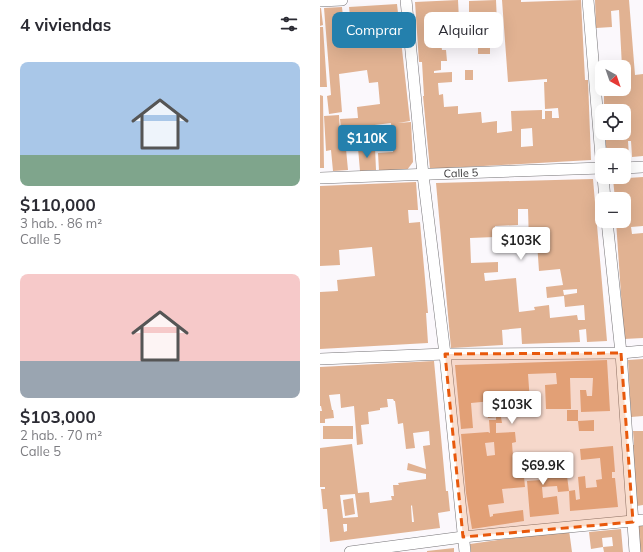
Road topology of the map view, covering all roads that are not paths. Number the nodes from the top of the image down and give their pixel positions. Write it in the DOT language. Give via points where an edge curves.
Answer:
graph roads {
  1 [pos="342,0"];
  2 [pos="406,0"];
  3 [pos="588,0"];
  4 [pos="320,1"];
  5 [pos="600,148"];
  6 [pos="643,167"];
  7 [pos="631,168"];
  8 [pos="595,169"];
  9 [pos="423,175"];
  10 [pos="320,178"];
  11 [pos="609,228"];
  12 [pos="643,351"];
  13 [pos="621,353"];
  14 [pos="445,354"];
  15 [pos="320,359"];
  16 [pos="638,521"];
  17 [pos="464,537"];
  18 [pos="350,552"];
  19 [pos="465,552"];
  20 [pos="635,552"];
  1 -- 4 [label="street"];
  2 -- 9 [label="street"];
  3 -- 5 [label="street"];
  6 -- 7 [label="street"];
  8 -- 9 [label="street, Calle 5"];
  9 -- 10 [label="street, Calle 5"];
  9 -- 14 [label="street"];
  11 -- 13 [label="street"];
  12 -- 13 [label="street"];
  13 -- 14 [label="street"];
  13 -- 16 [label="street"];
  14 -- 15 [label="street"];
  14 -- 17 [label="street"];
  16 -- 17 [label="street"];
  16 -- 20 [label="street"];
  17 -- 18 [label="street"];
  17 -- 19 [label="street"];
}
